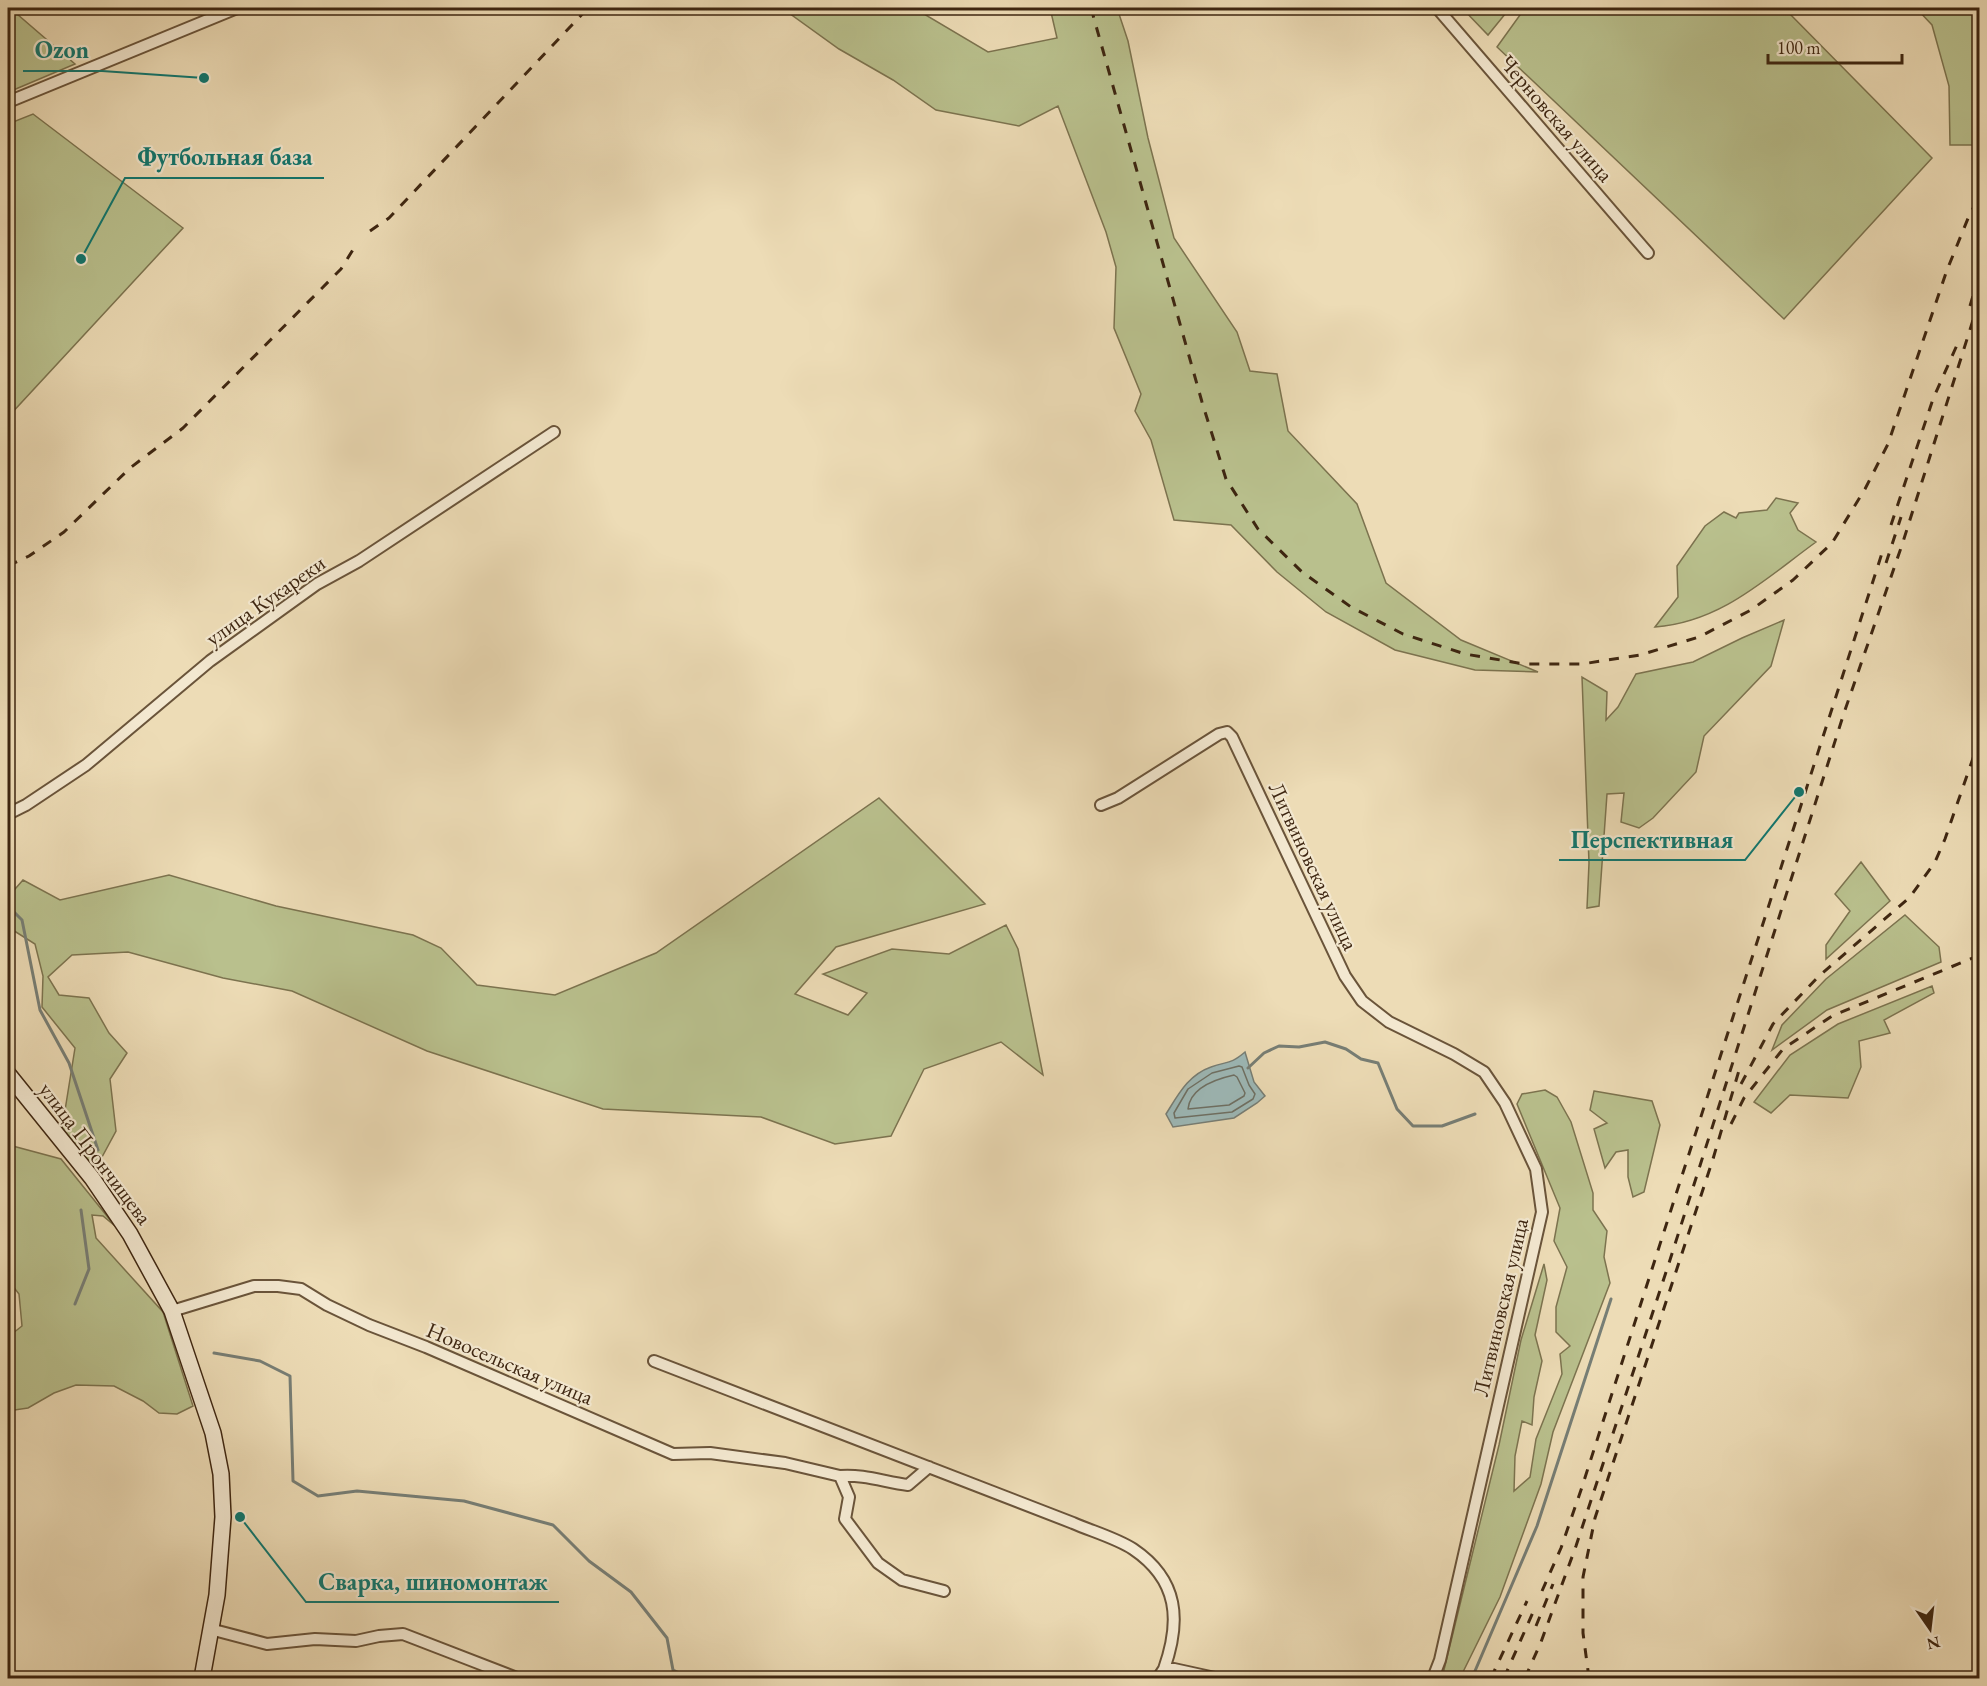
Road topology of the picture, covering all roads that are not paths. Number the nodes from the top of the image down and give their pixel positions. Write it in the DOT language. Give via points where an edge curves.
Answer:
graph roads {
  1 [pos="237,8"];
  2 [pos="1437,8"];
  3 [pos="8,102"];
  4 [pos="1648,253"];
  5 [pos="554,432"];
  6 [pos="1101,805"];
  7 [pos="8,814"];
  8 [pos="8,1074"];
  9 [pos="172,1311"];
  10 [pos="654,1361"];
  11 [pos="929,1467"];
  12 [pos="840,1476"];
  13 [pos="944,1591"];
  14 [pos="210,1629"];
  15 [pos="1161,1674"];
  16 [pos="202,1678"];
  17 [pos="518,1678"];
  18 [pos="1215,1678"];
  19 [pos="1433,1678"];
  1 -- 3 [label="street"];
  2 -- 4 [label="street, Черновская улица"];
  5 -- 7 [label="street, улица Кукареки" via="359,561 317,584 210,661 86,765"];
  6 -- 19 [label="street, Литвиновская улица" via="1227,732 1345,976 1362,1001 1389,1022 1484,1072 1505,1103 1536,1168 1542,1212"];
  8 -- 9 [label="street, улица Прончищева" via="92,1178 130,1234"];
  9 -- 12 [label="street, Новосельская улица" via="254,1286 301,1288 369,1325 674,1454 785,1463"];
  9 -- 14 [label="street, улица Прончищева" via="213,1434 221,1474 223,1517 217,1595"];
  10 -- 11 [label="street"];
  11 -- 12 [label="street, Новосельская улица" via="908,1485 856,1475"];
  11 -- 15 [label="street" via="1132,1549 1156,1570 1175,1612 1171,1651"];
  12 -- 13 [label="street" via="849,1497 845,1518 878,1563 902,1580"];
  14 -- 16 [label="street, улица Прончищева"];
  14 -- 17 [label="street" via="267,1644 315,1639 356,1641 403,1634"];
  15 -- 18 [label="street" via="1174,1669"];
}
